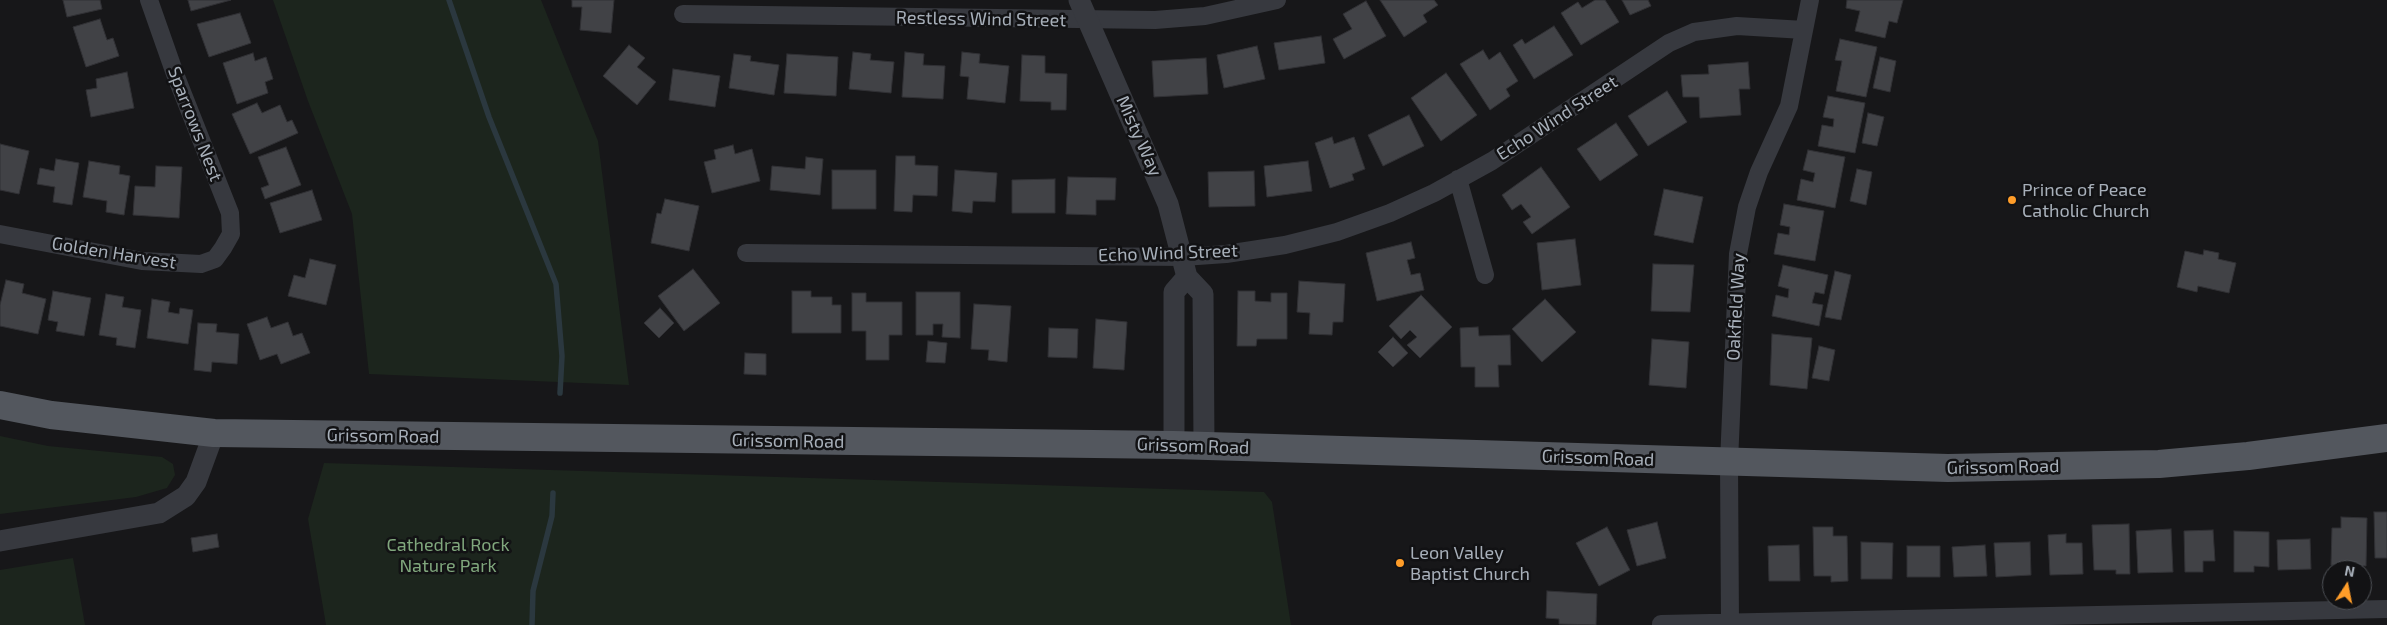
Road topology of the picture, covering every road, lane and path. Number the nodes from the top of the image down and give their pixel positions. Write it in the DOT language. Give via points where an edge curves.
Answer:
graph roads {
  1 [pos="150,0"];
  2 [pos="1079,0"];
  3 [pos="1277,0"];
  4 [pos="1810,0"];
  5 [pos="683,14"];
  6 [pos="1087,20"];
  7 [pos="1804,30"];
  8 [pos="1458,179"];
  9 [pos="0,234"];
  10 [pos="223,248"];
  11 [pos="746,253"];
  12 [pos="1185,267"];
  13 [pos="1485,275"];
  14 [pos="0,405"];
  15 [pos="214,433"];
  16 [pos="2387,438"];
  17 [pos="1174,445"];
  18 [pos="1204,446"];
  19 [pos="1729,462"];
  20 [pos="0,541"];
  21 [pos="2387,609"];
  22 [pos="1730,623"];
  23 [pos="1661,624"];
  1 -- 10 [label="street, Sparrows Nest" via="175,74 230,213 231,234"];
  2 -- 6 [label="street, Misty Way"];
  3 -- 6 [label="street, Restless Wind Street" via="1205,16"];
  4 -- 7 [label="street, Oakfield Way"];
  5 -- 6 [label="street, Restless Wind Street"];
  6 -- 12 [label="street, Misty Way" via="1168,204"];
  7 -- 8 [label="street, Echo Wind Street" via="1737,26 1694,32 1669,44 1492,161"];
  7 -- 19 [label="street, Oakfield Way" via="1789,106 1759,172 1741,231"];
  8 -- 12 [label="street, Echo Wind Street" via="1390,213 1337,232 1285,245 1226,254"];
  8 -- 13 [label="street"];
  9 -- 10 [label="street, Golden Harvest" via="152,262 201,264 215,259"];
  11 -- 12 [label="street, Echo Wind Street"];
  12 -- 17 [label="street" via="1174,292"];
  12 -- 18 [label="street, Misty Way" via="1203,294"];
  14 -- 15 [label="main road, Grissom Road" via="61,416"];
  15 -- 17 [label="main road, Grissom Road"];
  15 -- 20 [label="street" via="196,482 186,496 159,513"];
  16 -- 19 [label="main road, Grissom Road" via="2158,464 1948,468"];
  17 -- 18 [label="main road, Grissom Road"];
  18 -- 19 [label="main road, Grissom Road"];
  19 -- 22 [label="street, Oakfield Way"];
  21 -- 22 [label="street"];
  22 -- 23 [label="street"];
}
